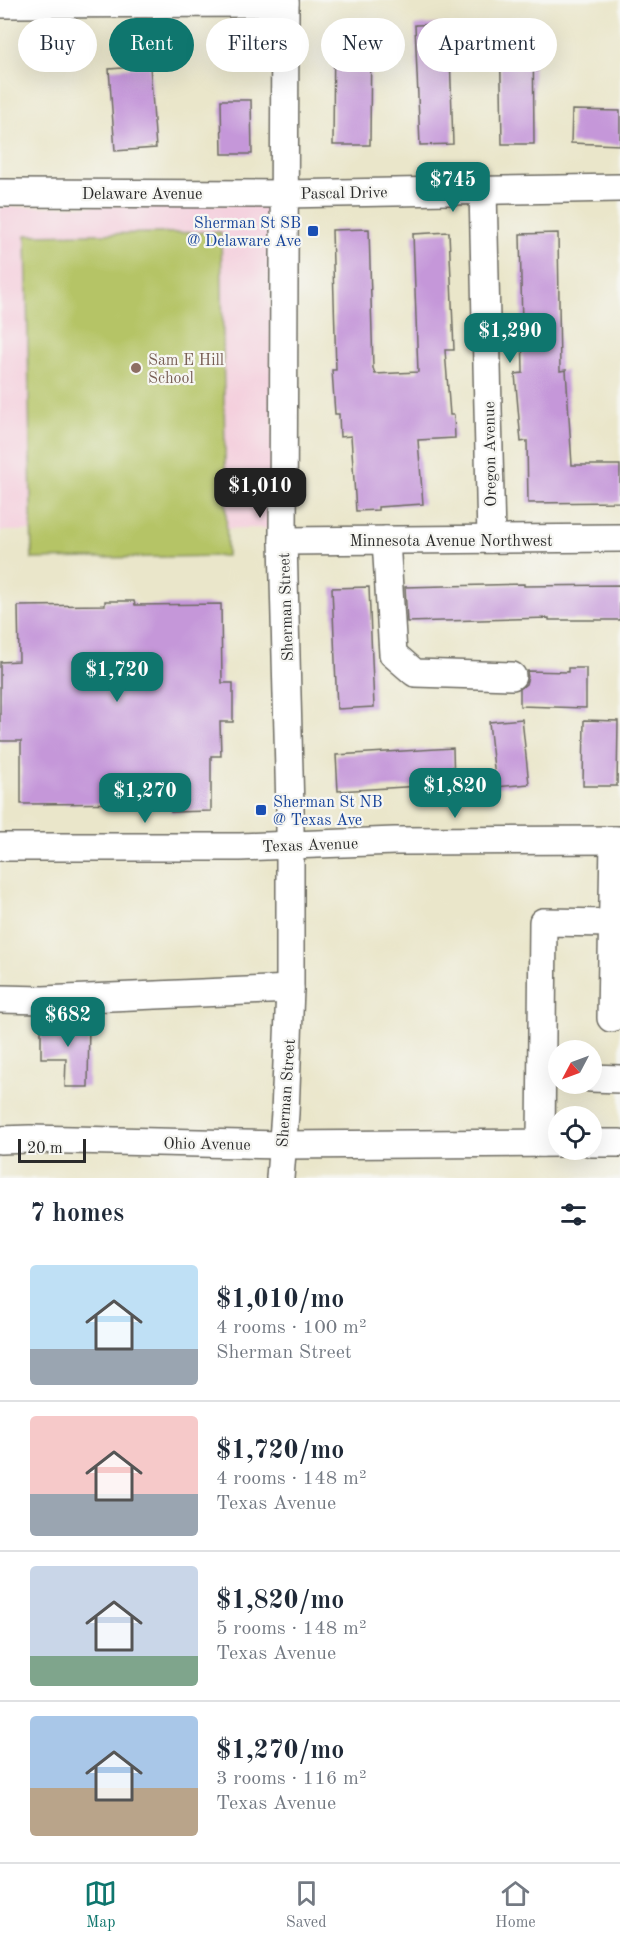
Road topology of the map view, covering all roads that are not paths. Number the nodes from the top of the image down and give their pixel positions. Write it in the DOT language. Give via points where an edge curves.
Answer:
graph roads {
  1 [pos="285,1"];
  2 [pos="0,4"];
  3 [pos="620,188"];
  4 [pos="483,190"];
  5 [pos="0,193"];
  6 [pos="285,194"];
  7 [pos="620,538"];
  8 [pos="491,539"];
  9 [pos="386,540"];
  10 [pos="283,541"];
  11 [pos="512,676"];
  12 [pos="617,840"];
  13 [pos="291,845"];
  14 [pos="0,846"];
  15 [pos="613,923"];
  16 [pos="291,989"];
  17 [pos="0,999"];
  18 [pos="611,1018"];
  19 [pos="548,1040"];
  20 [pos="602,1078"];
  21 [pos="620,1079"];
  22 [pos="0,1140"];
  23 [pos="548,1143"];
  24 [pos="602,1143"];
  25 [pos="620,1143"];
  26 [pos="281,1145"];
  27 [pos="280,1178"];
  1 -- 2 [label="street"];
  1 -- 6 [label="street, Sherman Street"];
  3 -- 4 [label="street, Pascal Drive"];
  4 -- 6 [label="street, Pascal Drive"];
  4 -- 8 [label="street, Oregon Avenue"];
  5 -- 6 [label="street, Delaware Avenue"];
  6 -- 10 [label="street, Sherman Street"];
  7 -- 8 [label="street, Minnesota Avenue Northwest"];
  8 -- 9 [label="street, Minnesota Avenue Northwest"];
  9 -- 10 [label="street, Minnesota Avenue Northwest"];
  9 -- 11 [label="street" via="393,654 415,673"];
  10 -- 13 [label="street, Sherman Street"];
  12 -- 13 [label="street, Texas Avenue"];
  12 -- 15 [label="street"];
  13 -- 14 [label="street, Texas Avenue"];
  13 -- 16 [label="street, Sherman Street"];
  15 -- 18 [label="street"];
  15 -- 19 [label="street" via="543,922"];
  16 -- 17 [label="street"];
  16 -- 26 [label="street, Sherman Street"];
  20 -- 21 [label="street"];
  22 -- 26 [label="street, Ohio Avenue"];
  23 -- 26 [label="street, Ohio Avenue"];
  24 -- 25 [label="street"];
  26 -- 27 [label="street, Sherman Street"];
}
